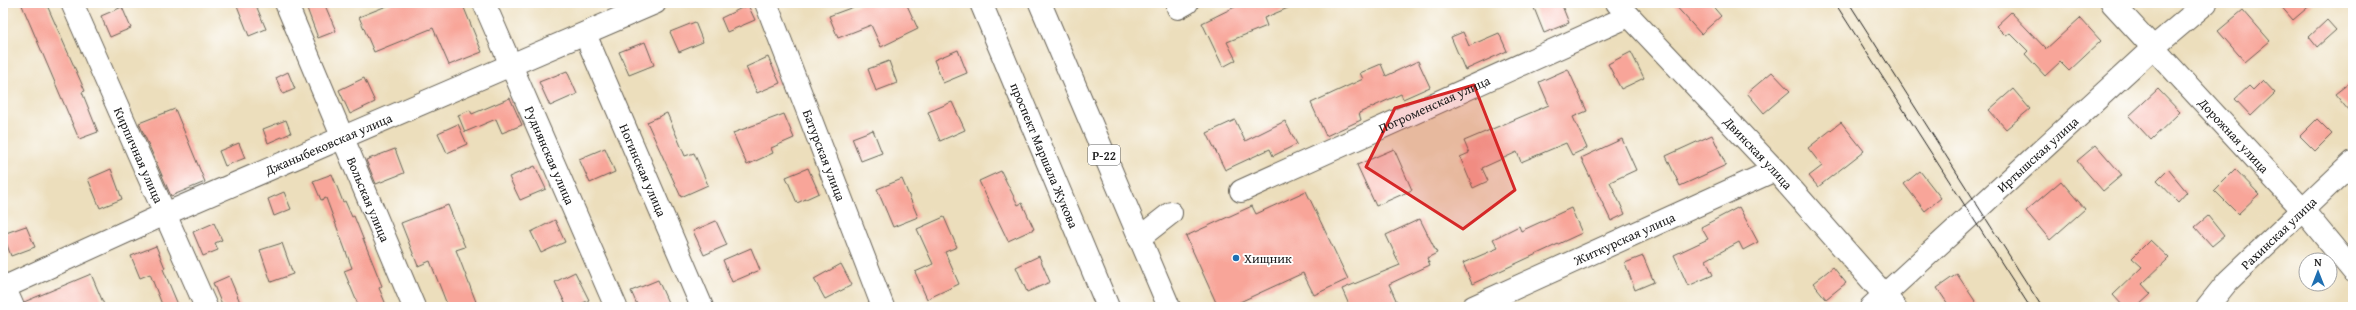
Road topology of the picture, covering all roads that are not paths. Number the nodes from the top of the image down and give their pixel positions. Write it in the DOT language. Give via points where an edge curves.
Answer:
graph roads {
  1 [pos="286,3"];
  2 [pos="484,3"];
  3 [pos="655,3"];
  4 [pos="766,3"];
  5 [pos="981,3"];
  6 [pos="1040,3"];
  7 [pos="2112,3"];
  8 [pos="2206,3"];
  9 [pos="78,5"];
  10 [pos="1623,9"];
  11 [pos="585,34"];
  12 [pos="2154,47"];
  13 [pos="512,66"];
  14 [pos="342,139"];
  15 [pos="2353,162"];
  16 [pos="1775,170"];
  17 [pos="1241,191"];
  18 [pos="2302,209"];
  19 [pos="1171,213"];
  20 [pos="165,214"];
  21 [pos="1139,238"];
  22 [pos="2353,271"];
  23 [pos="3,286"];
  24 [pos="1884,303"];
  25 [pos="13,307"];
  26 [pos="206,307"];
  27 [pos="414,307"];
  28 [pos="616,307"];
  29 [pos="702,307"];
  30 [pos="883,307"];
  31 [pos="1108,307"];
  32 [pos="1169,307"];
  33 [pos="1473,307"];
  34 [pos="2207,307"];
  1 -- 14 [label="main road, Вольская улица"];
  2 -- 13 [label="main road, Руднянская улица"];
  3 -- 11 [label="main road, Джаныбековская улица"];
  4 -- 30 [label="main road, Батурская улица"];
  5 -- 31 [label="main road, проспект Маршала Жукова"];
  6 -- 21 [label="main road, Р-22"];
  7 -- 12 [label="main road, Дорожная улица"];
  8 -- 12 [label="main road, Иртышская улица"];
  9 -- 20 [label="main road, Кирпичная улица"];
  10 -- 16 [label="main road, Двинская улица"];
  10 -- 17 [label="main road, Погроменская улица"];
  11 -- 13 [label="main road, Джаныбековская улица"];
  11 -- 29 [label="main road, Ногинская улица"];
  12 -- 18 [label="main road, Дорожная улица"];
  12 -- 24 [label="main road, Иртышская улица"];
  13 -- 14 [label="main road, Джаныбековская улица"];
  13 -- 28 [label="main road, Руднянская улица"];
  14 -- 20 [label="main road, Джаныбековская улица"];
  14 -- 27 [label="main road, Вольская улица"];
  15 -- 18 [label="main road, Рахинская улица"];
  16 -- 24 [label="main road, Двинская улица"];
  16 -- 33 [label="main road, Житкурская улица"];
  18 -- 22 [label="main road, Дорожная улица"];
  18 -- 34 [label="main road, Рахинская улица" via="2228,280"];
  19 -- 21 [label="main road"];
  20 -- 23 [label="main road, Джаныбековская улица"];
  20 -- 26 [label="main road, Кирпичная улица"];
  21 -- 32 [label="main road, Р-22"];
  23 -- 25 [label="main road"];
}
